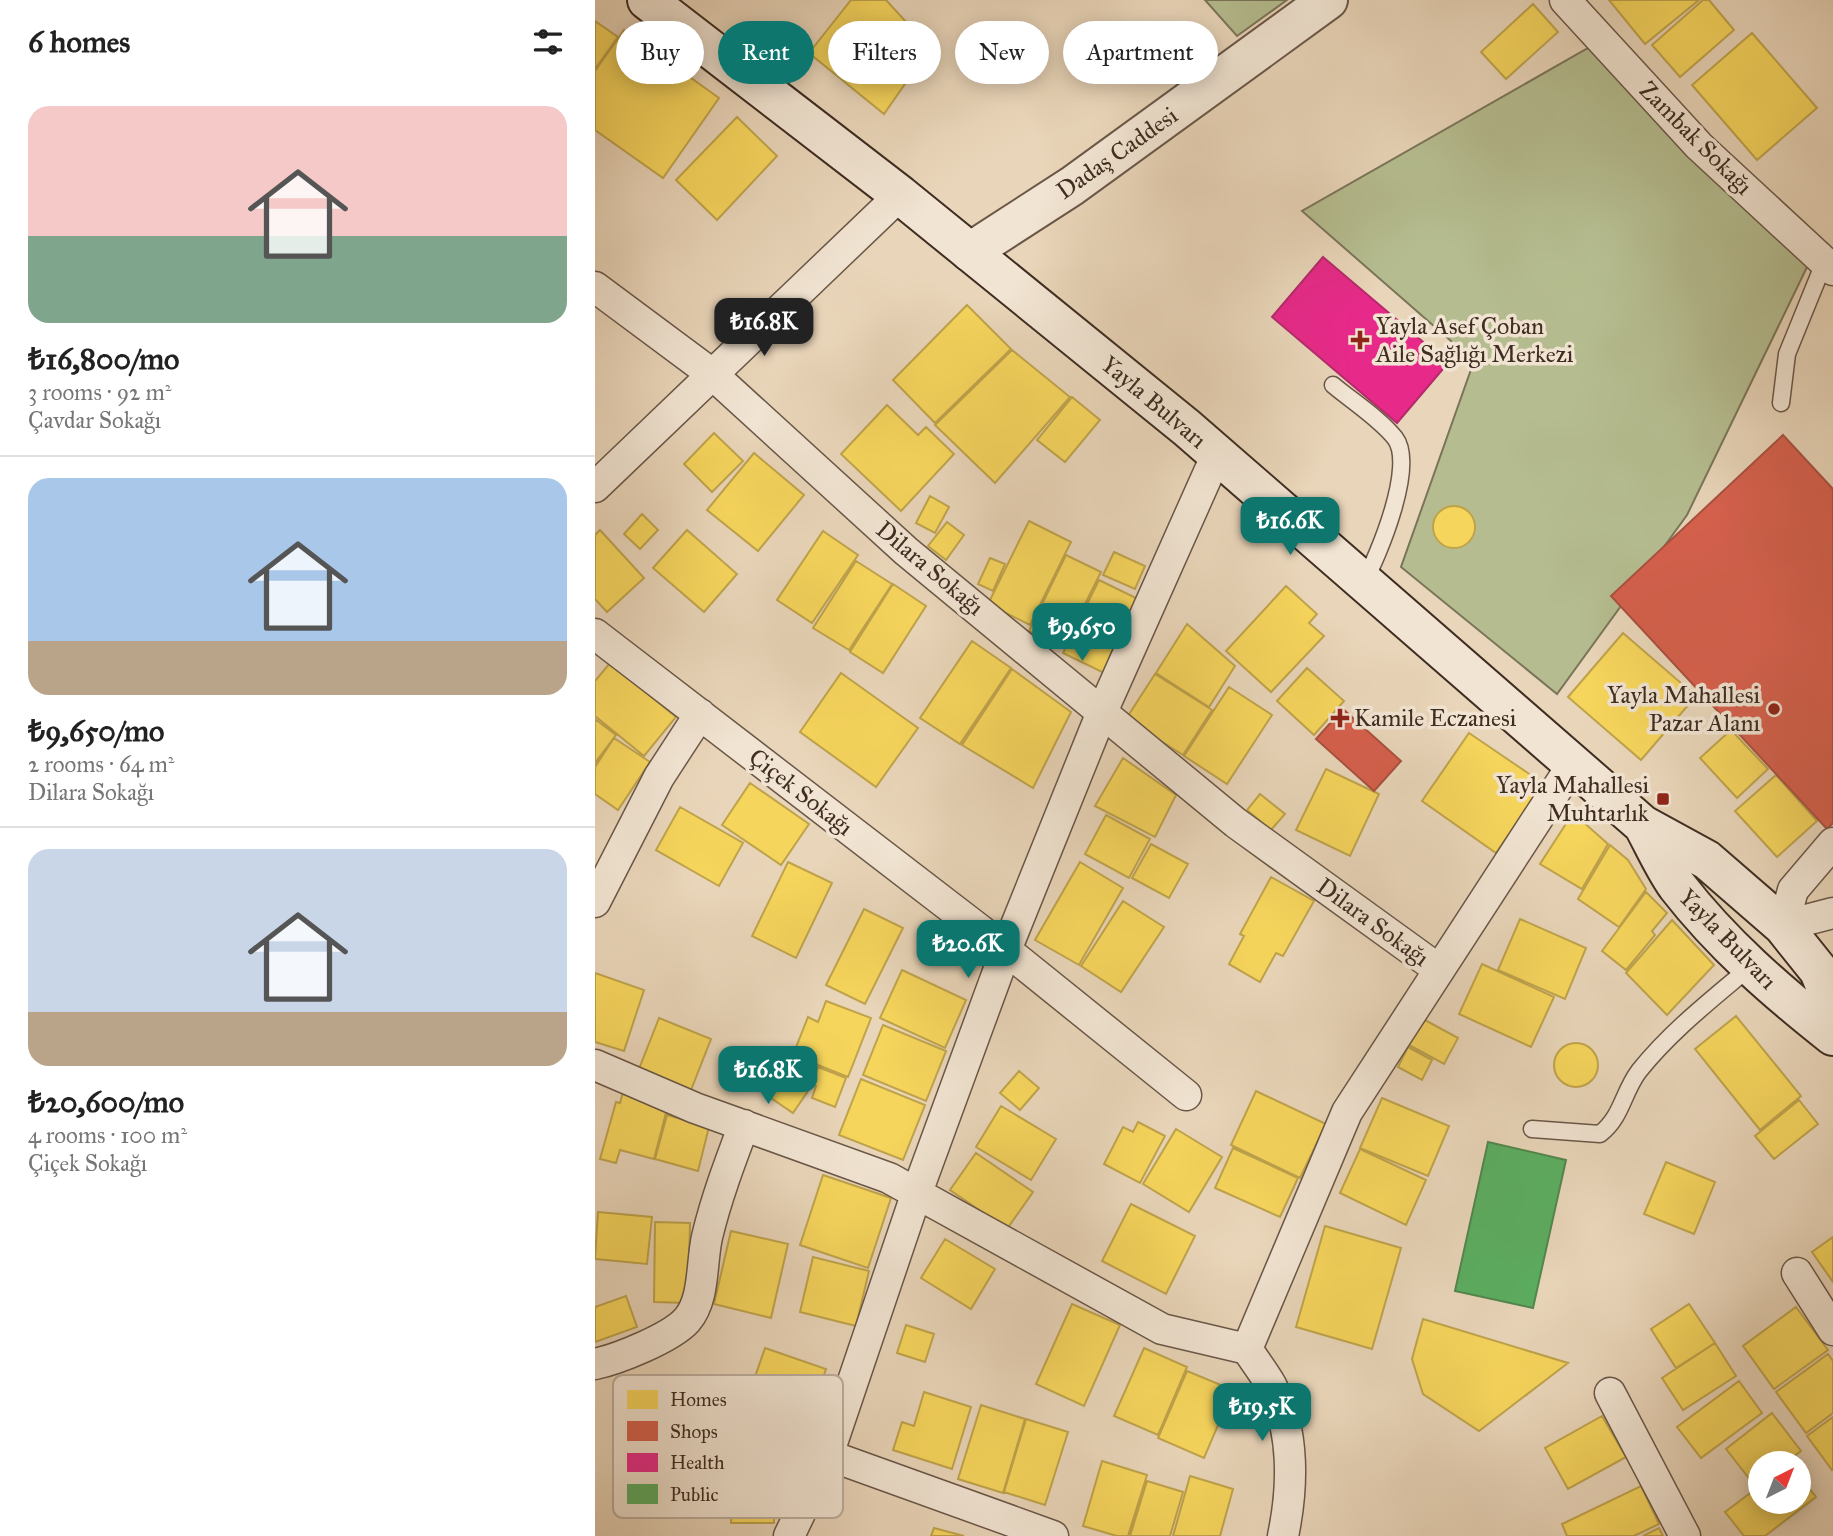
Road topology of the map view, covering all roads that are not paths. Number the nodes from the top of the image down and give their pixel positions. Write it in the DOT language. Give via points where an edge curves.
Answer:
graph roads {
  1 [pos="647,0"];
  2 [pos="1328,0"];
  3 [pos="1565,0"];
  4 [pos="899,195"];
  5 [pos="970,251"];
  6 [pos="1828,266"];
  7 [pos="595,287"];
  8 [pos="712,374"];
  9 [pos="1333,385"];
  10 [pos="1781,403"];
  11 [pos="1217,454"];
  12 [pos="595,486"];
  13 [pos="1364,582"];
  14 [pos="595,635"];
  15 [pos="1102,712"];
  16 [pos="700,714"];
  17 [pos="1573,764"];
  18 [pos="1643,825"];
  19 [pos="1833,843"];
  20 [pos="595,902"];
  21 [pos="1833,913"];
  22 [pos="1783,926"];
  23 [pos="1006,950"];
  24 [pos="1750,967"];
  25 [pos="1438,969"];
  26 [pos="1833,1005"];
  27 [pos="1833,1036"];
  28 [pos="595,1065"];
  29 [pos="1187,1095"];
  30 [pos="744,1125"];
  31 [pos="1532,1129"];
  32 [pos="916,1195"];
  33 [pos="1797,1273"];
  34 [pos="1833,1330"];
  35 [pos="1247,1349"];
  36 [pos="595,1364"];
  37 [pos="1610,1393"];
  38 [pos="843,1411"];
  39 [pos="843,1460"];
  40 [pos="798,1518"];
  41 [pos="789,1536"];
  42 [pos="1053,1536"];
  43 [pos="1283,1536"];
  44 [pos="1685,1536"];
  1 -- 4 [label="main road, Yayla Bulvarı"];
  2 -- 5 [label="main road, Dadaş Caddesi" via="1072,186"];
  3 -- 6 [label="street, Zambak Sokağı" via="1699,146"];
  4 -- 5 [label="main road, Yayla Bulvarı"];
  4 -- 8 [label="street"];
  5 -- 11 [label="main road, Yayla Bulvarı"];
  6 -- 10 [label="lane" via="1787,354"];
  7 -- 8 [label="street, Dilara Sokağı"];
  8 -- 12 [label="street"];
  8 -- 15 [label="street, Dilara Sokağı" via="906,551"];
  9 -- 13 [label="lane" via="1394,437 1402,450 1392,519"];
  11 -- 13 [label="main road, Yayla Bulvarı"];
  11 -- 15 [label="street"];
  13 -- 17 [label="main road, Yayla Bulvarı"];
  14 -- 16 [label="street, Çiçek Sokağı"];
  15 -- 23 [label="street"];
  15 -- 25 [label="street, Dilara Sokağı" via="1237,823"];
  16 -- 20 [label="street" via="659,777"];
  16 -- 23 [label="street, Çiçek Sokağı"];
  17 -- 18 [label="main road, Yayla Bulvarı"];
  17 -- 25 [label="street"];
  18 -- 22 [label="main road, Yayla Bulvarı" via="1707,860"];
  18 -- 24 [label="main road, Yayla Bulvarı" via="1676,884"];
  19 -- 22 [label="street" via="1793,890"];
  21 -- 22 [label="street"];
  22 -- 26 [label="main road, Yayla Bulvarı" via="1819,971"];
  23 -- 29 [label="street, Çiçek Sokağı"];
  23 -- 32 [label="street"];
  24 -- 27 [label="main road, Yayla Bulvarı"];
  24 -- 31 [label="lane" via="1653,1054 1633,1079 1614,1123 1600,1134"];
  25 -- 35 [label="street" via="1347,1112"];
  28 -- 30 [label="street"];
  30 -- 32 [label="street" via="889,1178"];
  30 -- 36 [label="street" via="722,1182 694,1310 673,1332"];
  32 -- 35 [label="street" via="1162,1329"];
  32 -- 38 [label="street"];
  33 -- 34 [label="street"];
  35 -- 43 [label="street" via="1272,1387 1287,1432 1291,1495"];
  37 -- 44 [label="street"];
  39 -- 42 [label="street"];
  40 -- 41 [label="street"];
}
